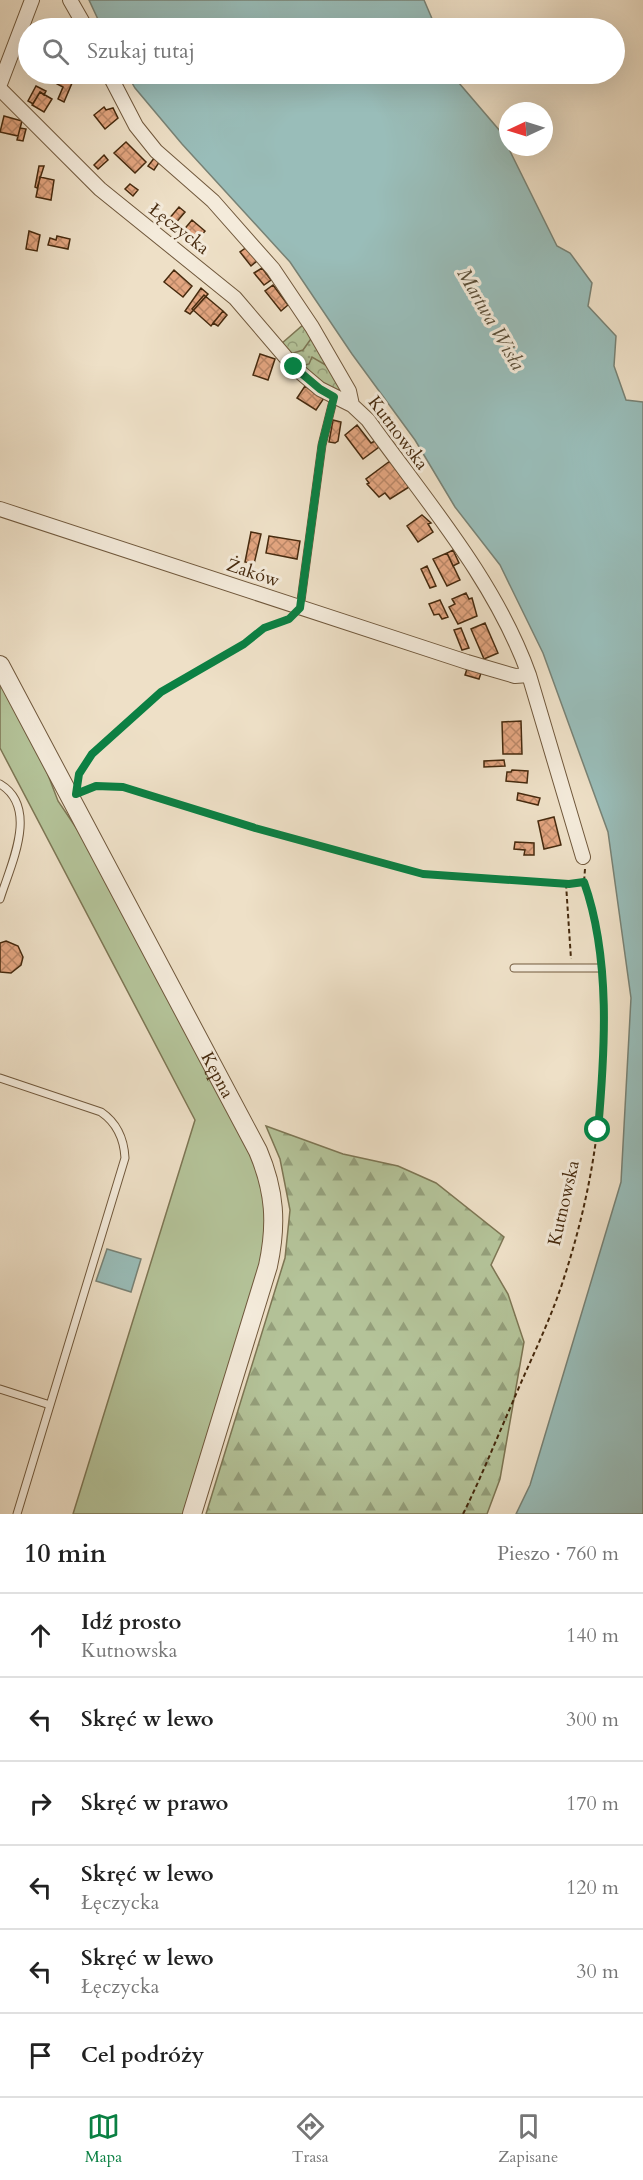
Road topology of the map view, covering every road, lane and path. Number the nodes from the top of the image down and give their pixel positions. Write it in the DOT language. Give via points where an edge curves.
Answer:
graph roads {
  1 [pos="32,0"];
  2 [pos="70,0"];
  3 [pos="25,18"];
  4 [pos="80,18"];
  5 [pos="18,38"];
  6 [pos="114,84"];
  7 [pos="0,87"];
  8 [pos="334,397"];
  9 [pos="352,405"];
  10 [pos="0,509"];
  11 [pos="300,608"];
  12 [pos="0,665"];
  13 [pos="529,675"];
  14 [pos="0,784"];
  15 [pos="73,795"];
  16 [pos="584,857"];
  17 [pos="566,884"];
  18 [pos="0,899"];
  19 [pos="514,968"];
  20 [pos="572,968"];
  21 [pos="600,968"];
  22 [pos="0,1078"];
  23 [pos="0,1389"];
  24 [pos="50,1405"];
  25 [pos="17,1514"];
  26 [pos="192,1514"];
  27 [pos="464,1514"];
  1 -- 3 [label="street"];
  2 -- 4 [label="street"];
  5 -- 7 [label="street"];
  6 -- 9 [label="street, Kutnowska" via="136,126 156,151 213,201 273,269 349,391"];
  7 -- 8 [label="street, Łęczycka" via="100,189 236,298 294,367"];
  8 -- 9 [label="street, Łęczycka"];
  8 -- 11 [label="lane" via="322,445"];
  9 -- 13 [label="street, Kutnowska" via="368,420 486,586"];
  10 -- 11 [label="street, Żaków"];
  11 -- 13 [label="street, Żaków" via="507,675"];
  11 -- 15 [label="path" via="289,619 264,628 244,644 161,692 92,754 79,774"];
  12 -- 15 [label="street, Kępna"];
  13 -- 16 [label="street, Kutnowska"];
  14 -- 18 [label="lane" via="15,802 20,831"];
  15 -- 17 [label="path" via="96,786 123,787 423,874"];
  15 -- 26 [label="street, Kępna" via="258,1151 272,1192 273,1239 268,1266"];
  17 -- 20 [label="path"];
  17 -- 21 [label="path, Kutnowska" via="584,882 595,912"];
  19 -- 20 [label="lane"];
  20 -- 21 [label="lane"];
  21 -- 27 [label="path, Kutnowska" via="605,1052 588,1194 562,1284"];
  22 -- 24 [label="lane" via="101,1112 116,1128 124,1150 123,1166"];
  23 -- 24 [label="lane"];
  24 -- 25 [label="lane"];
}
